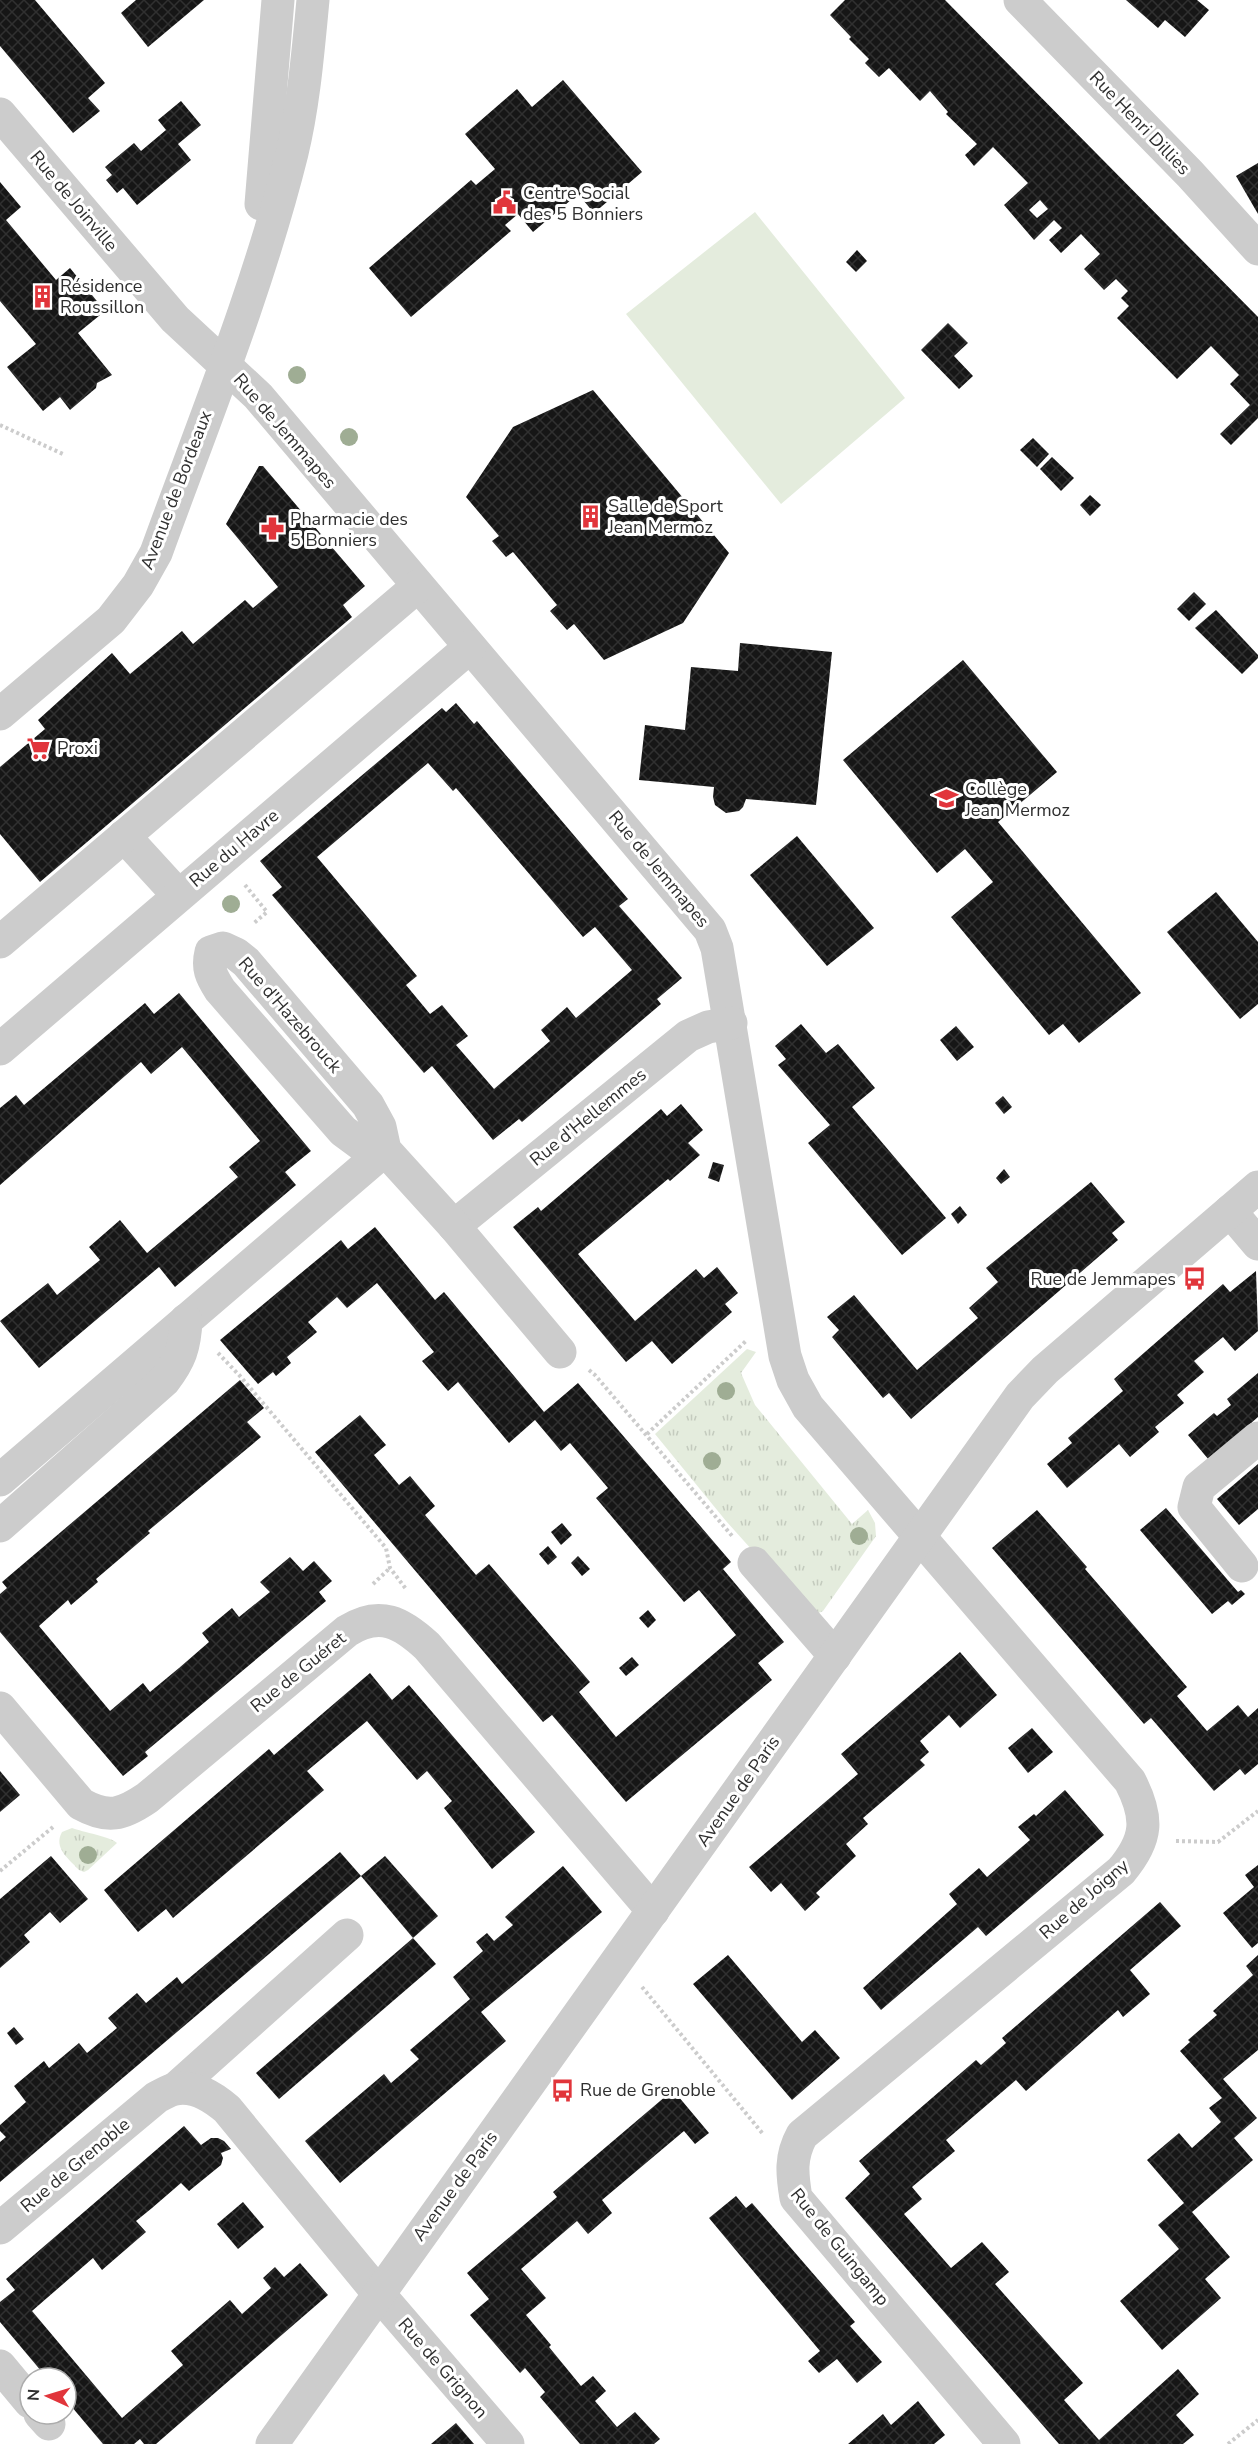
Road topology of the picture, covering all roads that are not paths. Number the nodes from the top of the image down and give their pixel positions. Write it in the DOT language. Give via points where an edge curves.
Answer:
graph roads {
  1 [pos="278,0"];
  2 [pos="313,0"];
  3 [pos="1020,0"];
  4 [pos="0,114"];
  5 [pos="1258,249"];
  6 [pos="254,285"];
  7 [pos="224,363"];
  8 [pos="418,586"];
  9 [pos="470,647"];
  10 [pos="0,714"];
  11 [pos="124,836"];
  12 [pos="178,896"];
  13 [pos="0,942"];
  14 [pos="223,948"];
  15 [pos="730,1023"];
  16 [pos="0,1049"];
  17 [pos="385,1150"];
  18 [pos="1258,1187"];
  19 [pos="1230,1211"];
  20 [pos="454,1226"];
  21 [pos="1258,1244"];
  22 [pos="186,1320"];
  23 [pos="560,1352"];
  24 [pos="1258,1438"];
  25 [pos="0,1480"];
  26 [pos="0,1526"];
  27 [pos="919,1536"];
  28 [pos="754,1563"];
  29 [pos="1242,1566"];
  30 [pos="835,1656"];
  31 [pos="0,1708"];
  32 [pos="653,1911"];
  33 [pos="347,1935"];
  34 [pos="175,2089"];
  35 [pos="796,2198"];
  36 [pos="0,2228"];
  37 [pos="378,2293"];
  38 [pos="0,2366"];
  39 [pos="18,2387"];
  40 [pos="992,2440"];
  41 [pos="272,2444"];
  42 [pos="508,2444"];
  1 -- 6 [label="street, Avenue de Bordeaux"];
  2 -- 6 [label="street, Avenue de Bordeaux" via="292,152"];
  3 -- 5 [label="street, Rue Henri Dillies"];
  4 -- 7 [label="street, Rue de Joinville" via="175,320"];
  6 -- 7 [label="street, Avenue de Bordeaux"];
  7 -- 8 [label="street, Rue de Jemmapes" via="258,396"];
  7 -- 10 [label="street, Avenue de Bordeaux" via="156,553 138,585 111,620"];
  8 -- 9 [label="street, Rue de Jemmapes"];
  8 -- 11 [label="street"];
  9 -- 12 [label="street, Rue du Havre"];
  9 -- 15 [label="street, Rue de Jemmapes" via="710,930 717,948"];
  11 -- 12 [label="street"];
  11 -- 13 [label="street"];
  12 -- 16 [label="street, Rue du Havre"];
  14 -- 17 [label="street, Rue d'Hazebrouck" via="211,952 208,964 220,990 343,1131 362,1145"];
  15 -- 20 [label="street, Rue d'Hellemmes" via="688,1036"];
  15 -- 27 [label="street, Rue de Jemmapes" via="793,1380 808,1407"];
  17 -- 20 [label="street"];
  17 -- 22 [label="street"];
  18 -- 19 [label="street, Avenue de Paris"];
  19 -- 21 [label="street"];
  19 -- 27 [label="street, Avenue de Paris" via="1031,1382"];
  20 -- 23 [label="street"];
  22 -- 25 [label="street"];
  22 -- 26 [label="street" via="178,1363 164,1381"];
  24 -- 29 [label="street" via="1199,1487 1194,1507"];
  27 -- 30 [label="street, Avenue de Paris"];
  27 -- 35 [label="street, Rue de Joigny" via="1131,1781 1141,1802 1142,1840 1121,1871 802,2135 794,2150 791,2171"];
  28 -- 30 [label="street"];
  30 -- 32 [label="street, Avenue de Paris"];
  31 -- 32 [label="street, Rue de Guéret" via="81,1804 96,1812 115,1814 147,1798 355,1626 392,1622 419,1638"];
  32 -- 37 [label="street, Avenue de Paris"];
  33 -- 34 [label="street, Rue de Grenoble"];
  34 -- 36 [label="street, Rue de Grenoble" via="144,2106"];
  34 -- 37 [label="street" via="211,2096 227,2109"];
  35 -- 40 [label="street, Rue de Guingamp"];
  37 -- 41 [label="street, Avenue de Paris"];
  37 -- 42 [label="street, Rue de Grignon"];
  38 -- 39 [label="street"];
}
